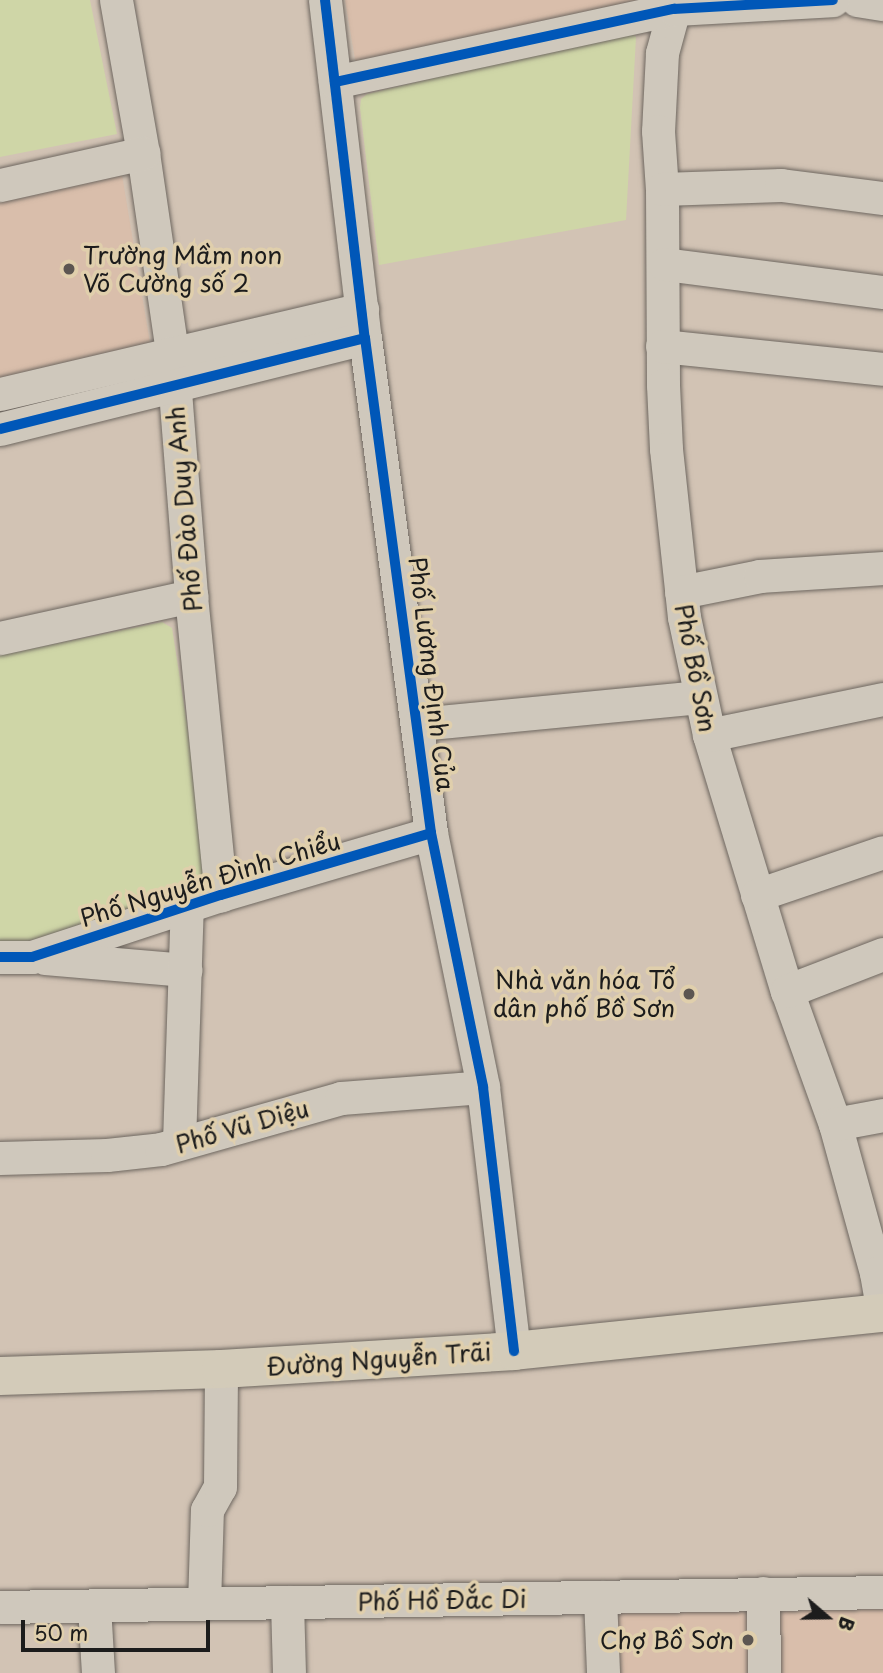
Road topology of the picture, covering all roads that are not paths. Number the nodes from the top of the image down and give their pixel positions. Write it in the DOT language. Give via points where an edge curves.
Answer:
graph roads {
  1 [pos="116,0"];
  2 [pos="325,0"];
  3 [pos="832,0"];
  4 [pos="857,0"];
  5 [pos="672,4"];
  6 [pos="883,5"];
  7 [pos="335,82"];
  8 [pos="143,153"];
  9 [pos="0,184"];
  10 [pos="662,190"];
  11 [pos="883,198"];
  12 [pos="664,264"];
  13 [pos="883,292"];
  14 [pos="364,323"];
  15 [pos="663,346"];
  16 [pos="172,353"];
  17 [pos="883,369"];
  18 [pos="174,386"];
  19 [pos="0,394"];
  20 [pos="0,429"];
  21 [pos="883,568"];
  22 [pos="681,592"];
  23 [pos="191,596"];
  24 [pos="0,638"];
  25 [pos="700,697"];
  26 [pos="883,699"];
  27 [pos="418,724"];
  28 [pos="709,734"];
  29 [pos="431,833"];
  30 [pos="883,852"];
  31 [pos="221,895"];
  32 [pos="757,895"];
  33 [pos="187,905"];
  34 [pos="883,954"];
  35 [pos="16,957"];
  36 [pos="185,970"];
  37 [pos="787,991"];
  38 [pos="482,1087"];
  39 [pos="883,1115"];
  40 [pos="835,1124"];
  41 [pos="178,1143"];
  42 [pos="0,1158"];
  43 [pos="883,1313"];
  44 [pos="514,1351"];
  45 [pos="221,1369"];
  46 [pos="0,1376"];
  47 [pos="883,1592"];
  48 [pos="763,1593"];
  49 [pos="600,1597"];
  50 [pos="288,1602"];
  51 [pos="204,1604"];
  52 [pos="94,1606"];
  53 [pos="0,1607"];
  54 [pos="98,1673"];
  55 [pos="289,1673"];
  56 [pos="603,1673"];
  57 [pos="764,1673"];
  1 -- 8 [label="street, Phố Đào Duy Anh"];
  2 -- 7 [label="street, Phố Lương Định Của"];
  3 -- 5 [label="street"];
  4 -- 6 [label="street"];
  5 -- 7 [label="street"];
  5 -- 10 [label="street, Phố Bồ Sơn" via="662,53 658,131"];
  7 -- 14 [label="street, Phố Lương Định Của"];
  8 -- 9 [label="street"];
  8 -- 16 [label="street, Phố Đào Duy Anh"];
  10 -- 11 [label="street" via="781,186"];
  10 -- 12 [label="street, Phố Bồ Sơn"];
  12 -- 13 [label="street"];
  12 -- 15 [label="street, Phố Bồ Sơn"];
  14 -- 16 [label="street"];
  14 -- 18 [label="street"];
  14 -- 27 [label="street, Phố Lương Định Của"];
  15 -- 17 [label="street"];
  15 -- 22 [label="street, Phố Bồ Sơn" via="666,449"];
  16 -- 18 [label="street, Phố Đào Duy Anh"];
  16 -- 19 [label="street"];
  18 -- 20 [label="street"];
  18 -- 23 [label="street, Phố Đào Duy Anh"];
  21 -- 22 [label="street" via="760,576"];
  22 -- 25 [label="street, Phố Bồ Sơn"];
  23 -- 24 [label="street"];
  23 -- 31 [label="street, Phố Đào Duy Anh"];
  25 -- 27 [label="street"];
  25 -- 28 [label="street, Phố Bồ Sơn"];
  26 -- 28 [label="street"];
  27 -- 29 [label="street, Phố Lương Định Của"];
  28 -- 32 [label="street, Phố Bồ Sơn"];
  29 -- 31 [label="street, Phố Nguyễn Đình Chiểu"];
  29 -- 38 [label="street, Phố Lương Định Của"];
  30 -- 32 [label="street"];
  31 -- 33 [label="street, Phố Nguyễn Đình Chiểu"];
  32 -- 37 [label="street, Phố Bồ Sơn"];
  33 -- 35 [label="street, Phố Nguyễn Đình Chiểu"];
  33 -- 36 [label="street"];
  34 -- 37 [label="street"];
  35 -- 36 [label="street"];
  36 -- 41 [label="street"];
  37 -- 40 [label="street, Phố Bồ Sơn"];
  38 -- 41 [label="street, Phố Vũ Diệu" via="341,1098"];
  38 -- 44 [label="street, Phố Lương Định Của"];
  39 -- 40 [label="street"];
  40 -- 43 [label="street, Phố Bồ Sơn"];
  41 -- 42 [label="street, Phố Vũ Diệu" via="107,1155"];
  43 -- 44 [label="highway, Đường Nguyễn Trãi"];
  44 -- 45 [label="highway, Đường Nguyễn Trãi"];
  45 -- 46 [label="highway, Đường Nguyễn Trãi"];
  45 -- 51 [label="street" via="220,1487 207,1510"];
  47 -- 48 [label="street, Phố Hồ Đắc Di"];
  48 -- 49 [label="street, Phố Hồ Đắc Di"];
  48 -- 57 [label="street"];
  49 -- 50 [label="street, Phố Hồ Đắc Di"];
  49 -- 56 [label="street"];
  50 -- 51 [label="street, Phố Hồ Đắc Di"];
  50 -- 55 [label="street"];
  51 -- 52 [label="street, Phố Hồ Đắc Di"];
  52 -- 53 [label="street, Phố Hồ Đắc Di"];
  52 -- 54 [label="street"];
}
